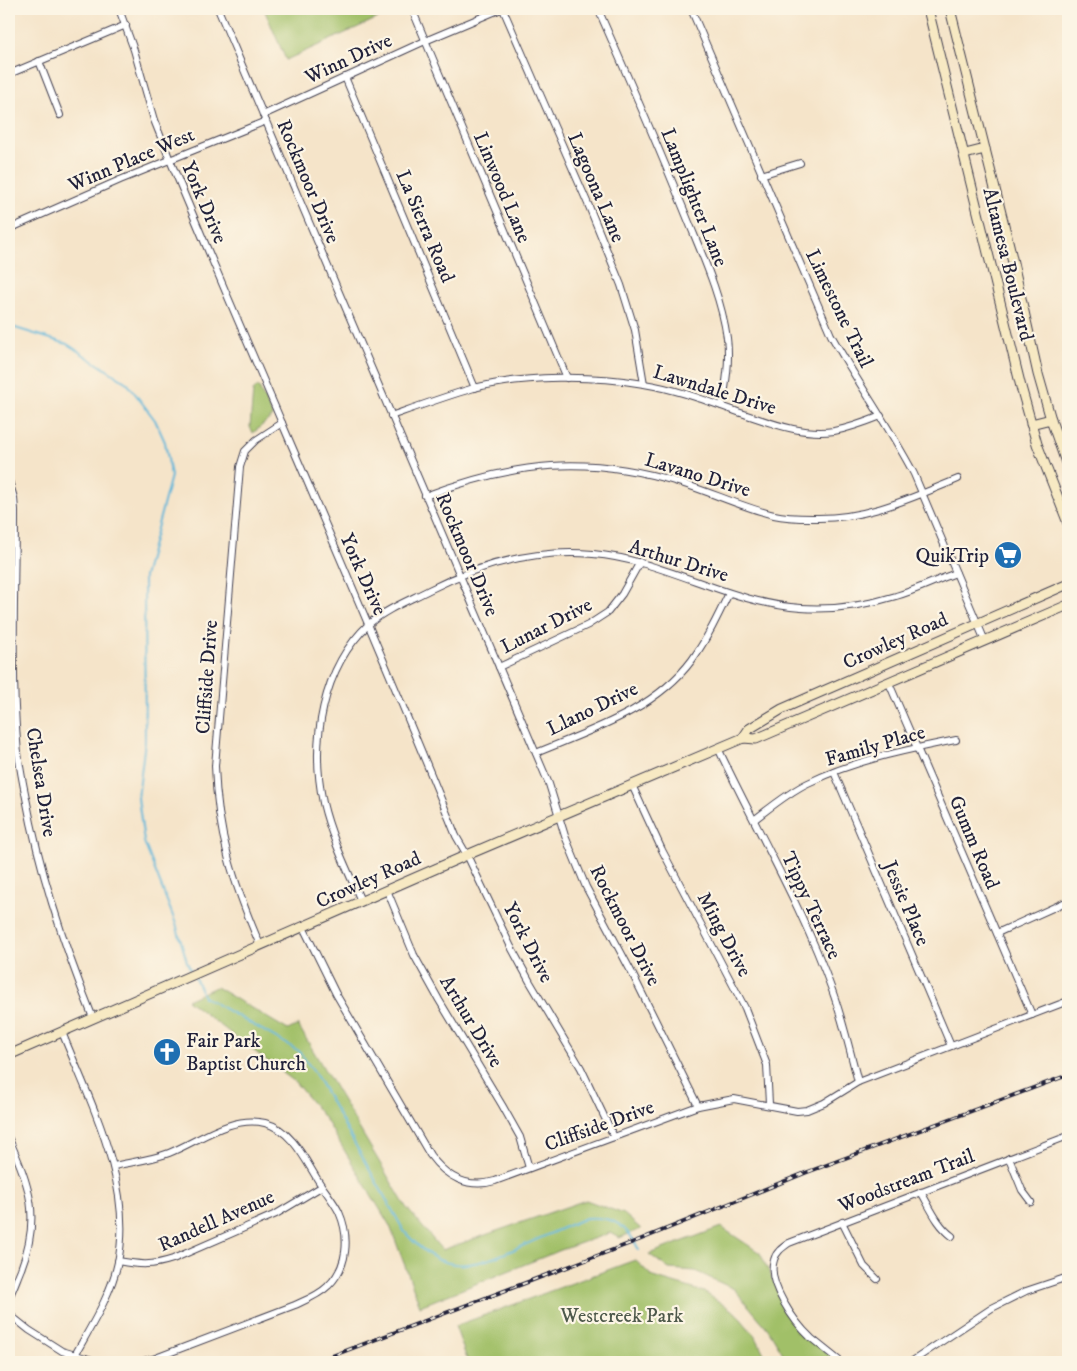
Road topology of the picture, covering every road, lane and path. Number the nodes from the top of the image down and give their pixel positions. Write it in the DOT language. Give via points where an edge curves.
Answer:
graph roads {
  1 [pos="119,9"];
  2 [pos="218,9"];
  3 [pos="412,9"];
  4 [pos="502,9"];
  5 [pos="598,9"];
  6 [pos="691,9"];
  7 [pos="928,9"];
  8 [pos="950,9"];
  9 [pos="126,25"];
  10 [pos="425,41"];
  11 [pos="39,61"];
  12 [pos="9,74"];
  13 [pos="345,78"];
  14 [pos="60,115"];
  15 [pos="265,118"];
  16 [pos="985,149"];
  17 [pos="965,154"];
  18 [pos="170,160"];
  19 [pos="800,162"];
  20 [pos="761,174"];
  21 [pos="9,229"];
  22 [pos="567,378"];
  23 [pos="644,384"];
  24 [pos="475,388"];
  25 [pos="722,406"];
  26 [pos="391,416"];
  27 [pos="881,416"];
  28 [pos="1051,418"];
  29 [pos="282,423"];
  30 [pos="1031,424"];
  31 [pos="1068,468"];
  32 [pos="958,479"];
  33 [pos="9,481"];
  34 [pos="923,493"];
  35 [pos="425,496"];
  36 [pos="1068,523"];
  37 [pos="640,562"];
  38 [pos="956,572"];
  39 [pos="460,577"];
  40 [pos="1068,584"];
  41 [pos="729,593"];
  42 [pos="1068,605"];
  43 [pos="978,623"];
  44 [pos="368,625"];
  45 [pos="985,641"];
  46 [pos="499,668"];
  47 [pos="889,683"];
  48 [pos="12,708"];
  49 [pos="743,738"];
  50 [pos="956,740"];
  51 [pos="718,748"];
  52 [pos="917,748"];
  53 [pos="536,753"];
  54 [pos="834,772"];
  55 [pos="632,785"];
  56 [pos="560,816"];
  57 [pos="754,820"];
  58 [pos="467,855"];
  59 [pos="387,890"];
  60 [pos="361,901"];
  61 [pos="1068,901"];
  62 [pos="303,927"];
  63 [pos="997,933"];
  64 [pos="260,945"];
  65 [pos="1068,1001"];
  66 [pos="1032,1015"];
  67 [pos="93,1018"];
  68 [pos="62,1032"];
  69 [pos="952,1046"];
  70 [pos="9,1055"];
  71 [pos="858,1082"];
  72 [pos="769,1104"];
  73 [pos="698,1106"];
  74 [pos="1068,1136"];
  75 [pos="614,1137"];
  76 [pos="9,1139"];
  77 [pos="1009,1158"];
  78 [pos="113,1166"];
  79 [pos="529,1168"];
  80 [pos="321,1187"];
  81 [pos="921,1192"];
  82 [pos="1031,1202"];
  83 [pos="842,1222"];
  84 [pos="952,1236"];
  85 [pos="118,1262"];
  86 [pos="1068,1277"];
  87 [pos="877,1279"];
  88 [pos="9,1297"];
  89 [pos="9,1314"];
  90 [pos="75,1355"];
  91 [pos="1068,1358"];
  92 [pos="100,1362"];
  93 [pos="139,1362"];
  94 [pos="841,1362"];
  95 [pos="910,1362"];
  96 [pos="1058,1362"];
  1 -- 9 [label="street, York Drive"];
  2 -- 15 [label="street, Rockmoor Drive"];
  3 -- 10 [label="street, Linwood Lane"];
  4 -- 10 [label="street, Winn Drive"];
  4 -- 23 [label="street, Lagoona Lane" via="621,285 635,330"];
  5 -- 25 [label="street, Lamplighter Lane" via="682,203 720,302 728,351"];
  6 -- 20 [label="street, Limestone Trail"];
  7 -- 17 [label="main road, Altamesa Boulevard"];
  8 -- 16 [label="main road, Altamesa Boulevard"];
  9 -- 11 [label="street"];
  9 -- 18 [label="street, York Drive" via="154,120"];
  10 -- 13 [label="street, Winn Drive"];
  10 -- 22 [label="street, Linwood Lane"];
  11 -- 12 [label="street"];
  11 -- 14 [label="street"];
  13 -- 15 [label="street, Winn Drive"];
  13 -- 24 [label="street, La Sierra Road"];
  15 -- 18 [label="street, Winn Place West"];
  15 -- 26 [label="street, Rockmoor Drive"];
  16 -- 17 [label="main road"];
  16 -- 28 [label="main road, Altamesa Boulevard"];
  17 -- 30 [label="main road, Altamesa Boulevard"];
  18 -- 21 [label="street, Winn Place West"];
  18 -- 29 [label="street, York Drive"];
  19 -- 20 [label="street"];
  20 -- 27 [label="street, Limestone Trail" via="831,335"];
  22 -- 23 [label="street, Lawndale Drive"];
  22 -- 24 [label="street, Lawndale Drive"];
  23 -- 25 [label="street, Lawndale Drive"];
  24 -- 26 [label="street, Lawndale Drive"];
  25 -- 27 [label="street, Lawndale Drive" via="784,427 807,431 833,431"];
  26 -- 35 [label="street, Rockmoor Drive"];
  27 -- 34 [label="street, Limestone Trail"];
  28 -- 30 [label="main road"];
  28 -- 31 [label="main road, Altamesa Boulevard"];
  29 -- 44 [label="street, York Drive"];
  29 -- 64 [label="street, Cliffside Drive" via="245,451 240,467 215,766 217,809 225,852"];
  30 -- 36 [label="main road, Altamesa Boulevard"];
  32 -- 34 [label="street, Lavano Drive"];
  33 -- 48 [label="street, Chelsea Drive" via="15,510"];
  34 -- 35 [label="street, Lavano Drive" via="880,509 848,516 777,515 653,475 581,464 504,471"];
  34 -- 38 [label="street, Limestone Trail"];
  35 -- 39 [label="street, Rockmoor Drive"];
  37 -- 39 [label="street, Arthur Drive" via="592,554 538,554 504,561"];
  37 -- 41 [label="street, Arthur Drive"];
  37 -- 46 [label="street, Lunar Drive" via="608,612"];
  38 -- 41 [label="street, Arthur Drive" via="896,596 842,606 800,608"];
  38 -- 43 [label="street, Limestone Trail"];
  39 -- 44 [label="street, Arthur Drive"];
  39 -- 46 [label="street, Rockmoor Drive"];
  40 -- 43 [label="main road, Crowley Road"];
  41 -- 53 [label="street, Llano Drive" via="691,661 654,696 617,718"];
  42 -- 45 [label="main road, Crowley Road"];
  43 -- 45 [label="street, Limestone Trail"];
  43 -- 49 [label="main road, Crowley Road" via="782,709 749,729"];
  44 -- 58 [label="street, York Drive" via="456,836"];
  44 -- 60 [label="street, Arthur Drive" via="342,657 333,678 323,708 318,749 323,803 340,854"];
  45 -- 47 [label="main road, Crowley Road"];
  46 -- 53 [label="street, Rockmoor Drive"];
  47 -- 49 [label="main road, Crowley Road" via="756,739"];
  47 -- 52 [label="street, Gumm Road"];
  48 -- 67 [label="street, Chelsea Drive" via="37,856 69,958"];
  49 -- 51 [label="main road, Crowley Road"];
  50 -- 52 [label="street, Family Place"];
  51 -- 55 [label="main road, Crowley Road"];
  51 -- 57 [label="street, Tippy Terrace"];
  52 -- 54 [label="street, Family Place" via="862,761"];
  52 -- 63 [label="street, Gumm Road"];
  53 -- 56 [label="street, Rockmoor Drive"];
  54 -- 57 [label="street, Family Place" via="807,784"];
  54 -- 69 [label="street, Jessie Place"];
  55 -- 56 [label="main road, Crowley Road"];
  55 -- 72 [label="street, Ming Drive" via="662,850 745,1008 767,1065"];
  56 -- 58 [label="main road, Crowley Road"];
  56 -- 73 [label="street, Rockmoor Drive" via="586,887"];
  57 -- 71 [label="street, Tippy Terrace" via="787,885 832,989"];
  58 -- 59 [label="main road, Crowley Road"];
  58 -- 75 [label="street, York Drive" via="511,947 581,1068"];
  59 -- 60 [label="main road, Crowley Road"];
  59 -- 79 [label="street, Arthur Drive" via="414,955 520,1137"];
  60 -- 62 [label="main road, Crowley Road"];
  61 -- 63 [label="street"];
  62 -- 64 [label="main road, Crowley Road"];
  62 -- 79 [label="street, Cliffside Drive" via="336,994 436,1164 458,1180 478,1184"];
  63 -- 66 [label="street, Gumm Road"];
  64 -- 67 [label="main road, Crowley Road"];
  65 -- 66 [label="street, Cliffside Drive"];
  66 -- 69 [label="street, Cliffside Drive"];
  67 -- 68 [label="main road, Crowley Road"];
  68 -- 70 [label="main road, Crowley Road"];
  68 -- 78 [label="street"];
  69 -- 71 [label="street, Cliffside Drive"];
  71 -- 72 [label="street, Cliffside Drive" via="824,1104 807,1110 797,1111"];
  72 -- 73 [label="street, Cliffside Drive" via="734,1099"];
  73 -- 75 [label="street, Cliffside Drive"];
  74 -- 77 [label="street, Woodstream Trail"];
  75 -- 79 [label="street, Cliffside Drive"];
  76 -- 88 [label="street" via="28,1187 32,1217 27,1252"];
  77 -- 81 [label="street, Woodstream Trail"];
  77 -- 82 [label="street" via="1022,1190"];
  78 -- 80 [label="street" via="167,1153 214,1130 237,1123 264,1123 291,1140"];
  78 -- 85 [label="street" via="122,1218"];
  80 -- 85 [label="street, Randell Avenue" via="276,1214 173,1259 140,1265"];
  80 -- 93 [label="street" via="338,1211 346,1251 338,1274 327,1288 295,1305"];
  81 -- 83 [label="street, Woodstream Trail"];
  81 -- 84 [label="street" via="945,1231"];
  83 -- 87 [label="street" via="864,1266"];
  83 -- 94 [label="street, Woodstream Trail" via="788,1243 777,1254 772,1272 778,1292 795,1320"];
  85 -- 90 [label="street" via="107,1295"];
  86 -- 95 [label="street" via="1026,1291 992,1308"];
  89 -- 90 [label="street" via="54,1346"];
  90 -- 92 [label="street"];
  91 -- 96 [label="street"];
}
